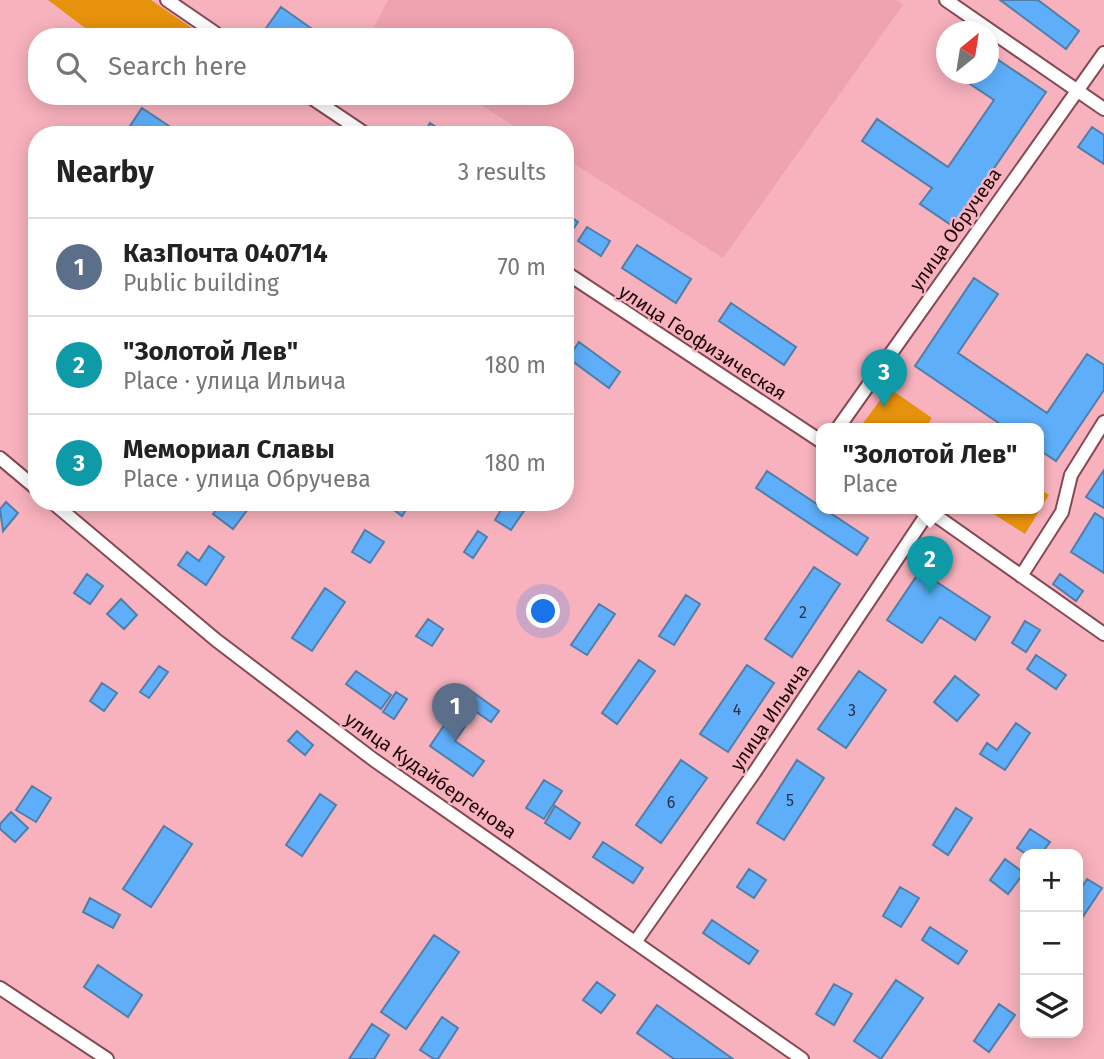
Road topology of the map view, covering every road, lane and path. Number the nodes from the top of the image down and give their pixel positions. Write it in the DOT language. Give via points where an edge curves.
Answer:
graph roads {
  1 [pos="167,0"];
  2 [pos="946,0"];
  3 [pos="208,28"];
  4 [pos="1104,53"];
  5 [pos="1077,92"];
  6 [pos="322,105"];
  7 [pos="1104,110"];
  8 [pos="354,126"];
  9 [pos="574,278"];
  10 [pos="1104,422"];
  11 [pos="842,423"];
  12 [pos="816,439"];
  13 [pos="0,458"];
  14 [pos="28,481"];
  15 [pos="63,511"];
  16 [pos="924,514"];
  17 [pos="933,514"];
  18 [pos="1021,576"];
  19 [pos="1104,634"];
  20 [pos="636,942"];
  21 [pos="0,988"];
  22 [pos="107,1059"];
  23 [pos="802,1059"];
  1 -- 3 [label="street"];
  2 -- 5 [label="street"];
  4 -- 5 [label="street, улица Обручева"];
  5 -- 7 [label="street"];
  5 -- 11 [label="street, улица Обручева"];
  6 -- 8 [label="street"];
  9 -- 12 [label="street, улица Геофизическая"];
  10 -- 18 [label="street" via="1071,475 1062,512"];
  13 -- 14 [label="street"];
  15 -- 20 [label="street, улица Кудайбергенова" via="310,713"];
  16 -- 20 [label="street, улица Ильича"];
  17 -- 18 [label="street"];
  18 -- 19 [label="street"];
  20 -- 23 [label="street, улица Кудайбергенова"];
  21 -- 22 [label="street"];
}
